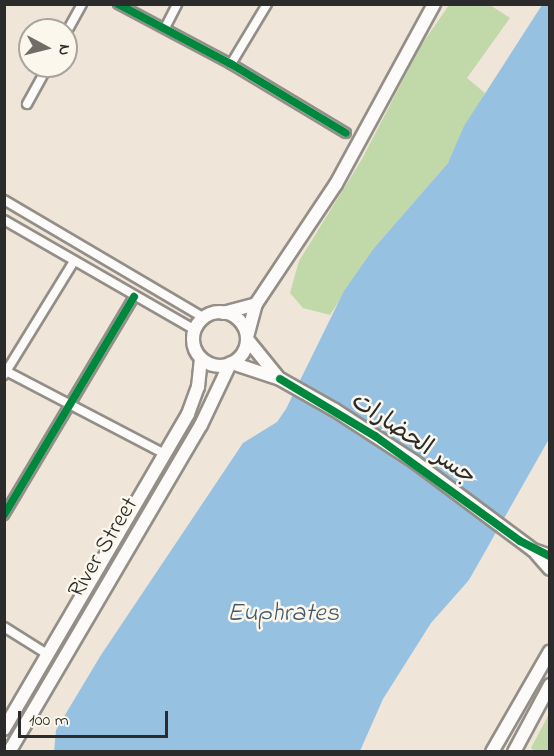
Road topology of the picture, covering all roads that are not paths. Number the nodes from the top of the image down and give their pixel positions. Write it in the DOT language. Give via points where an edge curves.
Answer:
graph roads {
  1 [pos="82,4"];
  2 [pos="118,4"];
  3 [pos="177,4"];
  4 [pos="267,4"];
  5 [pos="434,4"];
  6 [pos="74,18"];
  7 [pos="165,28"];
  8 [pos="231,64"];
  9 [pos="41,78"];
  10 [pos="27,104"];
  11 [pos="346,133"];
  12 [pos="4,200"];
  13 [pos="4,220"];
  14 [pos="74,261"];
  15 [pos="134,297"];
  16 [pos="256,304"];
  17 [pos="224,312"];
  18 [pos="204,318"];
  19 [pos="195,330"];
  20 [pos="247,338"];
  21 [pos="201,358"];
  22 [pos="231,364"];
  23 [pos="5,372"];
  24 [pos="280,379"];
  25 [pos="70,404"];
  26 [pos="165,454"];
  27 [pos="4,515"];
  28 [pos="533,550"];
  29 [pos="549,556"];
  30 [pos="549,569"];
  31 [pos="82,595"];
  32 [pos="96,603"];
  33 [pos="4,627"];
  34 [pos="549,651"];
  35 [pos="47,654"];
  36 [pos="549,685"];
  37 [pos="4,729"];
  38 [pos="9,752"];
  39 [pos="492,752"];
  40 [pos="514,752"];
  1 -- 6 [label="street"];
  2 -- 7 [label="street"];
  3 -- 7 [label="street"];
  4 -- 8 [label="street"];
  5 -- 16 [label="main road" via="342,174"];
  7 -- 8 [label="street"];
  8 -- 11 [label="street"];
  9 -- 10 [label="street"];
  12 -- 18 [label="street"];
  13 -- 14 [label="street"];
  14 -- 15 [label="street"];
  14 -- 23 [label="street"];
  15 -- 19 [label="street"];
  15 -- 25 [label="street"];
  16 -- 17 [label="main road"];
  16 -- 20 [label="main road"];
  17 -- 18 [label="main road"];
  17 -- 20 [label="main road" via="239,321"];
  18 -- 19 [label="main road"];
  19 -- 21 [label="main road" via="194,345"];
  20 -- 22 [label="main road" via="243,353"];
  20 -- 24 [label="main road"];
  21 -- 22 [label="main road" via="212,365"];
  21 -- 26 [label="main road, River Street" via="192,405"];
  22 -- 24 [label="main road"];
  22 -- 32 [label="main road, River Street" via="201,425"];
  23 -- 25 [label="street"];
  24 -- 28 [label="main road, جسر الحضارات" via="375,436"];
  25 -- 26 [label="street"];
  25 -- 27 [label="street"];
  26 -- 31 [label="main road, River Street"];
  28 -- 29 [label="main road"];
  28 -- 30 [label="main road"];
  31 -- 32 [label="main road"];
  31 -- 35 [label="main road, River Street"];
  32 -- 38 [label="main road, River Street"];
  33 -- 35 [label="street"];
  34 -- 39 [label="main road"];
  35 -- 37 [label="main road, River Street"];
  36 -- 40 [label="main road"];
}
